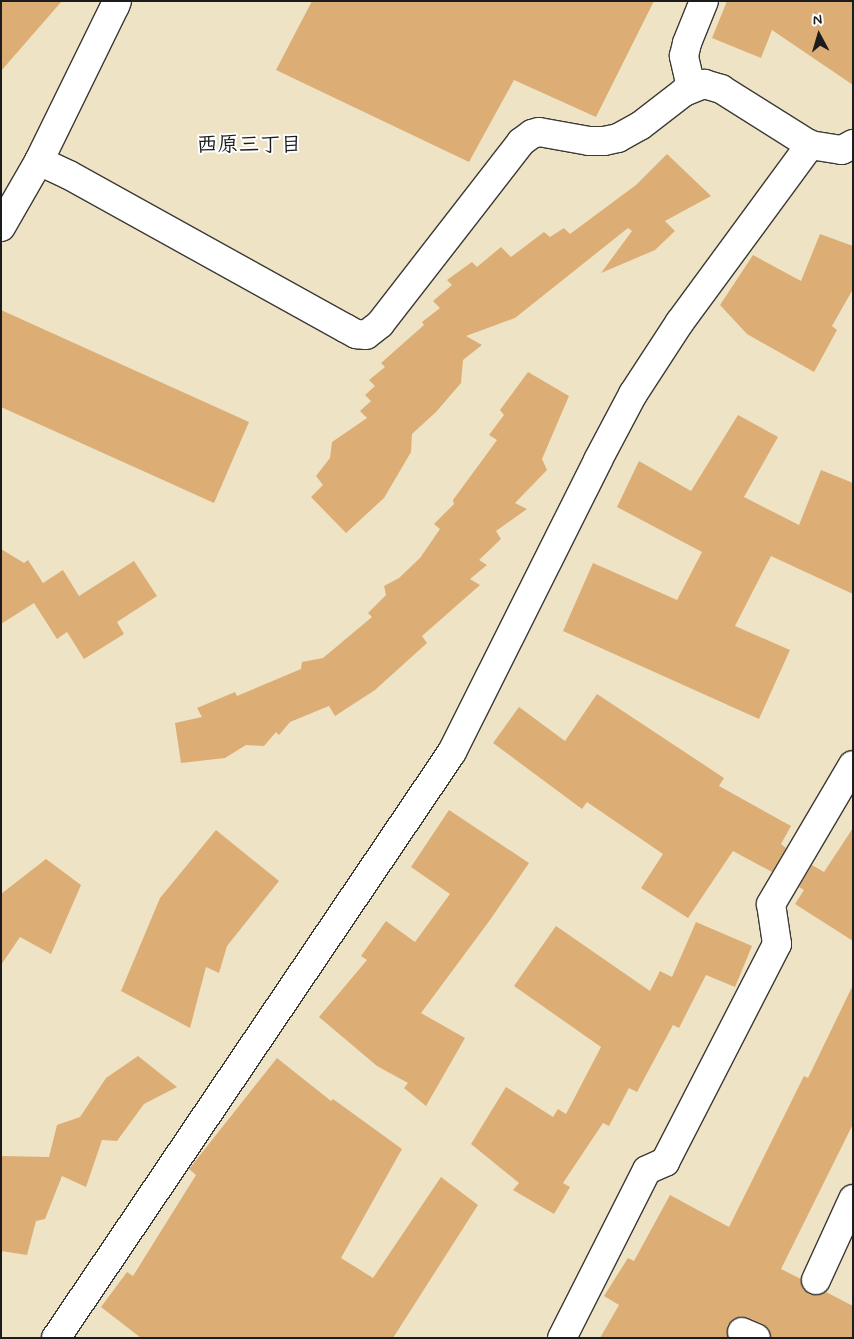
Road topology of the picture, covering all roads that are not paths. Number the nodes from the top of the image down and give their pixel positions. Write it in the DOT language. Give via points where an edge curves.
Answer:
graph roads {
  1 [pos="704,1"];
  2 [pos="116,3"];
  3 [pos="691,87"];
  4 [pos="853,144"];
  5 [pos="810,145"];
  6 [pos="40,161"];
  7 [pos="1,227"];
  8 [pos="853,764"];
  9 [pos="853,1199"];
  10 [pos="816,1280"];
  11 [pos="62,1336"];
  12 [pos="562,1338"];
  1 -- 3 [label="street" via="684,56"];
  2 -- 6 [label="street"];
  3 -- 5 [label="street" via="712,85 721,89"];
  3 -- 6 [label="street" via="640,126 618,138 590,141 539,132 526,138 380,324 366,335 356,334"];
  4 -- 5 [label="street" via="842,150"];
  5 -- 11 [label="street" via="680,322 634,394 452,752"];
  6 -- 7 [label="street"];
  8 -- 12 [label="street" via="771,904 776,944 772,952 664,1162 647,1170"];
  9 -- 10 [label="street"];
}
